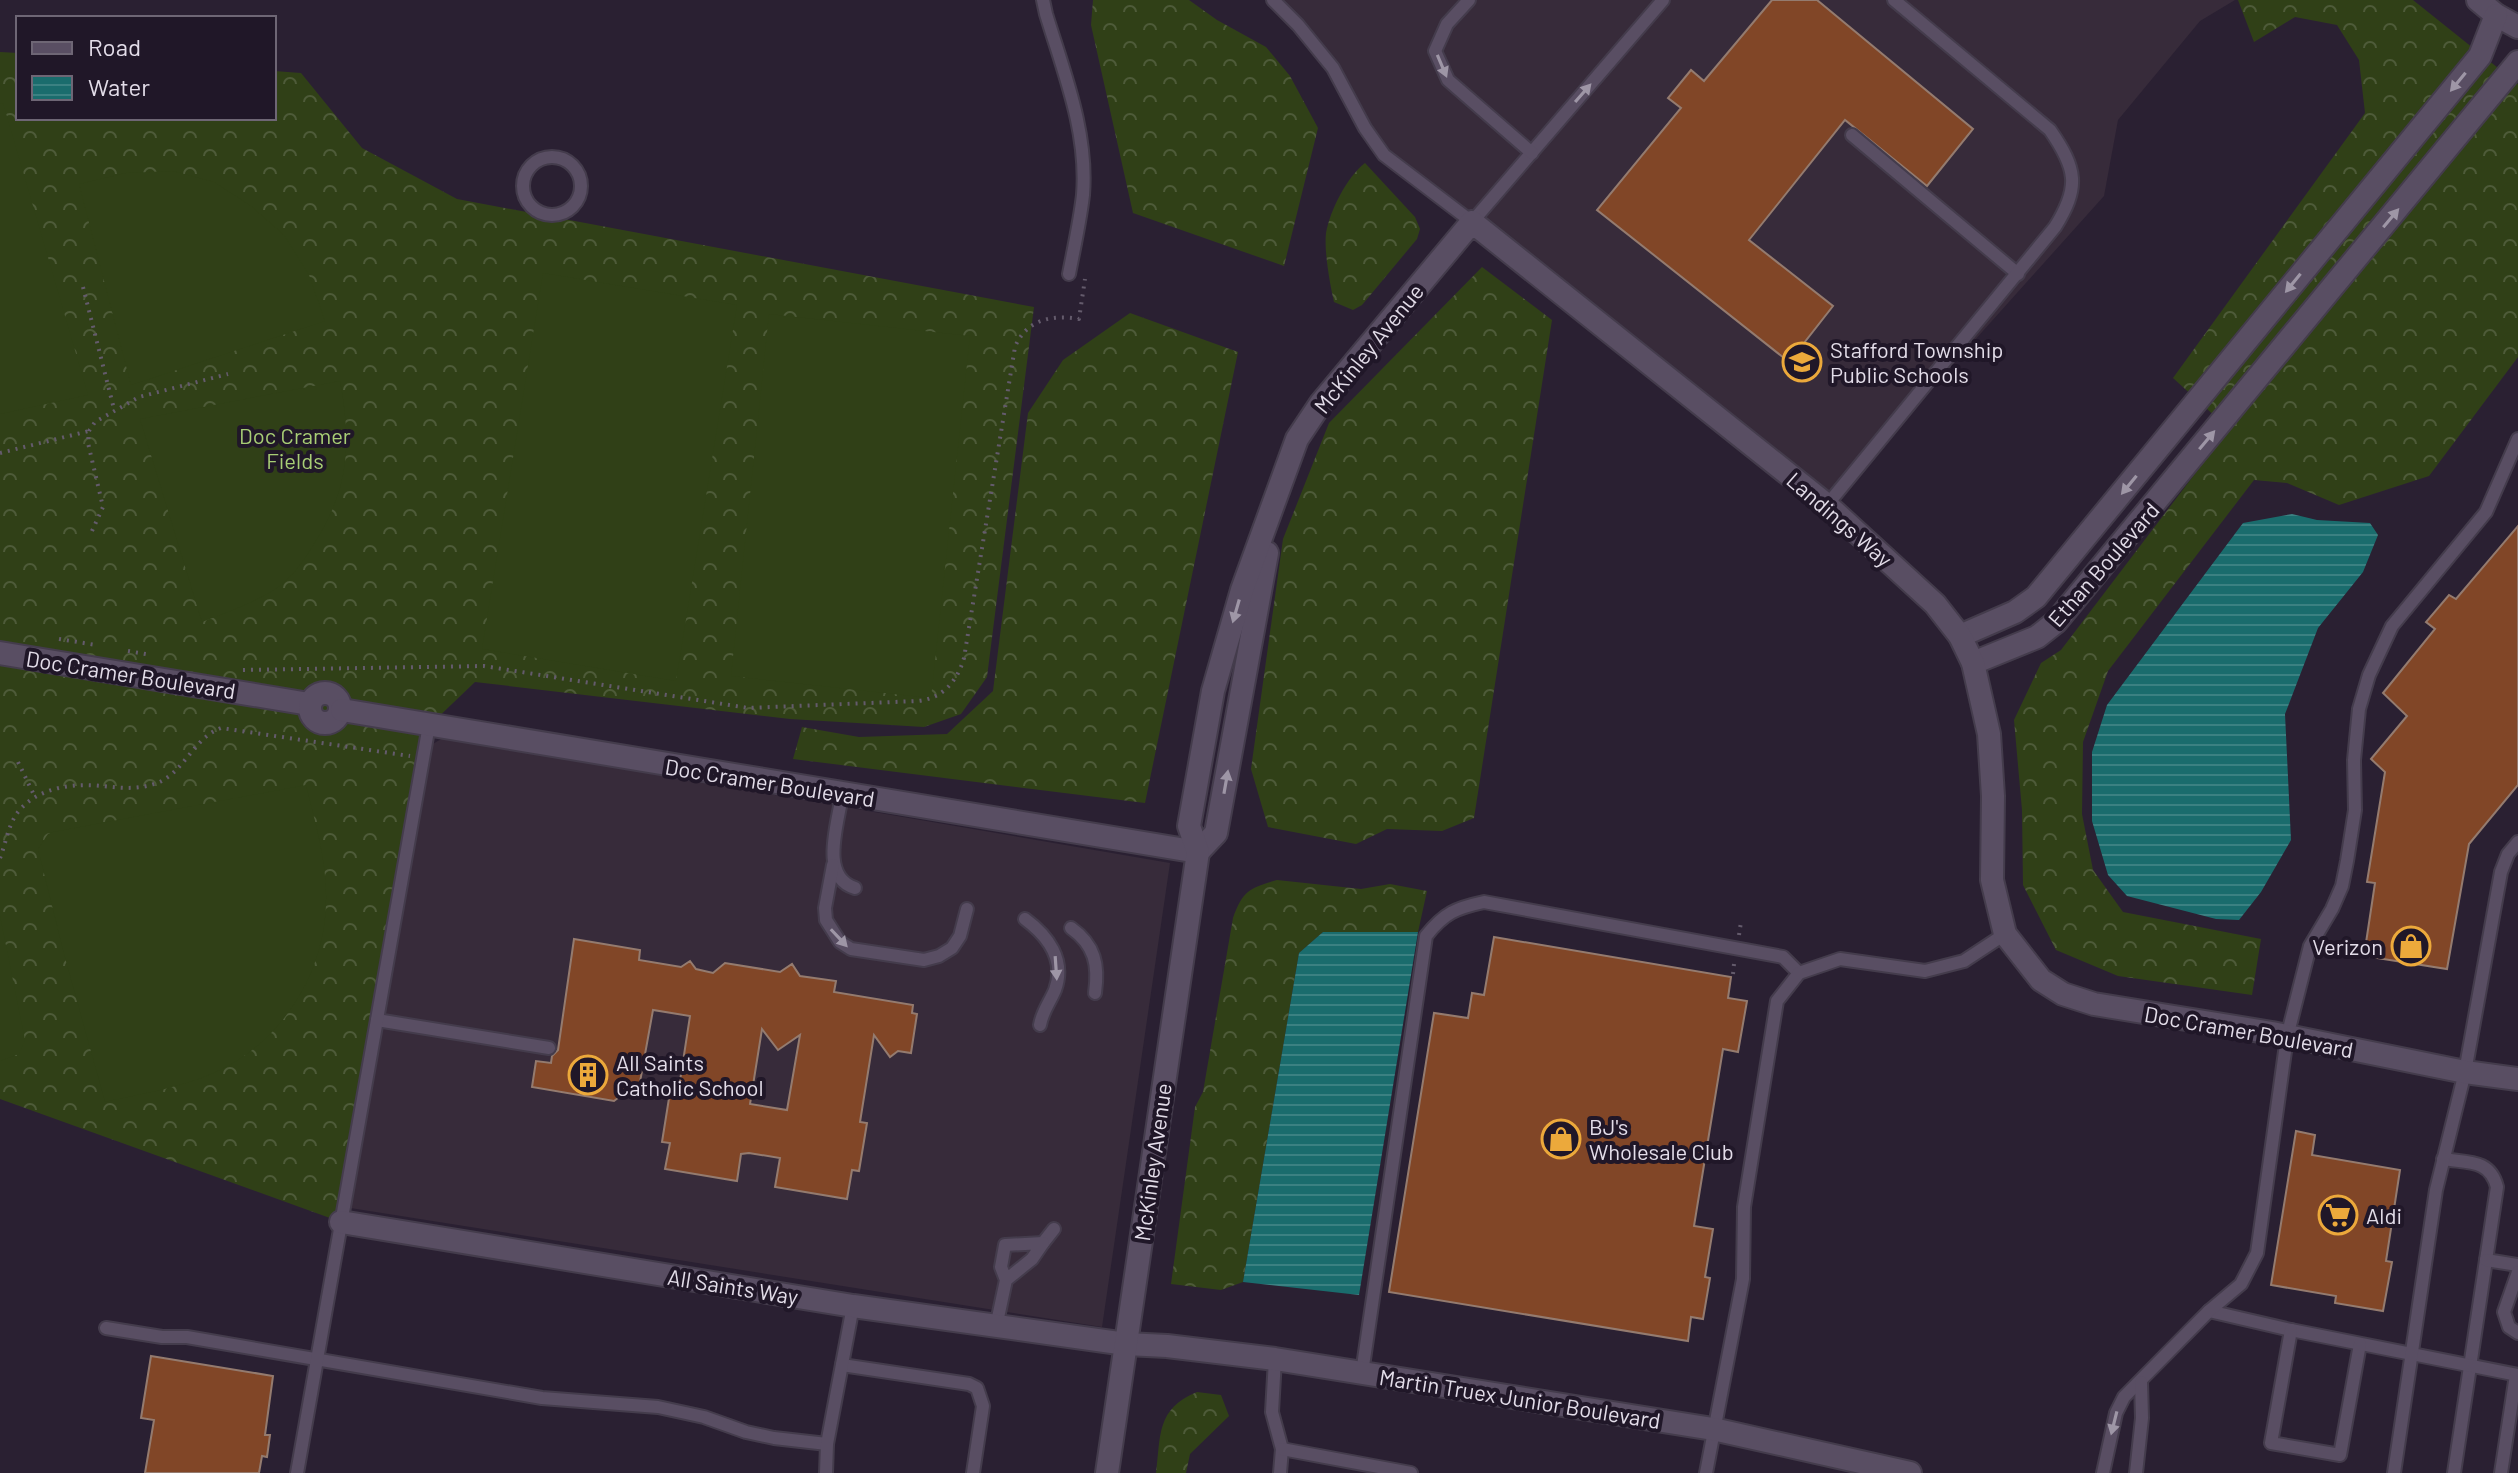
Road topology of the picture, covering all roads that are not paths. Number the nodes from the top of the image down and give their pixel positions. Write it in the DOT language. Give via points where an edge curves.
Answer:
graph roads {
  1 [pos="1043,0"];
  2 [pos="1273,0"];
  3 [pos="1469,0"];
  4 [pos="1663,0"];
  5 [pos="1894,0"];
  6 [pos="2478,0"];
  7 [pos="2496,15"];
  8 [pos="2518,27"];
  9 [pos="2518,62"];
  10 [pos="1852,135"];
  11 [pos="1532,153"];
  12 [pos="581,191"];
  13 [pos="1472,222"];
  14 [pos="2330,239"];
  15 [pos="2354,263"];
  16 [pos="1069,274"];
  17 [pos="2018,274"];
  18 [pos="2518,439"];
  19 [pos="2155,452"];
  20 [pos="2181,472"];
  21 [pos="1280,484"];
  22 [pos="1827,505"];
  23 [pos="1960,636"];
  24 [pos="0,653"];
  25 [pos="1973,663"];
  26 [pos="429,725"];
  27 [pos="842,795"];
  28 [pos="2518,842"];
  29 [pos="1198,852"];
  30 [pos="833,865"];
  31 [pos="855,888"];
  32 [pos="967,909"];
  33 [pos="1025,919"];
  34 [pos="1071,928"];
  35 [pos="2005,934"];
  36 [pos="1799,973"];
  37 [pos="1095,993"];
  38 [pos="377,1020"];
  39 [pos="1040,1025"];
  40 [pos="2287,1037"];
  41 [pos="549,1048"];
  42 [pos="2465,1072"];
  43 [pos="2518,1079"];
  44 [pos="2443,1159"];
  45 [pos="341,1222"];
  46 [pos="1054,1229"];
  47 [pos="1043,1243"];
  48 [pos="2486,1260"];
  49 [pos="2518,1265"];
  50 [pos="2518,1272"];
  51 [pos="1006,1280"];
  52 [pos="853,1306"];
  53 [pos="2209,1311"];
  54 [pos="996,1327"];
  55 [pos="106,1328"];
  56 [pos="2291,1330"];
  57 [pos="2518,1333"];
  58 [pos="1126,1344"];
  59 [pos="2360,1344"];
  60 [pos="2413,1355"];
  61 [pos="318,1359"];
  62 [pos="1275,1359"];
  63 [pos="842,1365"];
  64 [pos="2470,1366"];
  65 [pos="1362,1373"];
  66 [pos="2517,1375"];
  67 [pos="2141,1382"];
  68 [pos="1713,1429"];
  69 [pos="827,1444"];
  70 [pos="1282,1449"];
  71 [pos="297,1473"];
  72 [pos="826,1473"];
  73 [pos="973,1473"];
  74 [pos="1107,1473"];
  75 [pos="1280,1473"];
  76 [pos="1411,1473"];
  77 [pos="1706,1473"];
  78 [pos="1910,1473"];
  79 [pos="2103,1473"];
  80 [pos="2136,1473"];
  81 [pos="2394,1473"];
  82 [pos="2454,1473"];
  83 [pos="2501,1473"];
  1 -- 16 [label="lane" via="1080,133 1083,194"];
  2 -- 13 [label="lane" via="1333,68 1384,155"];
  3 -- 11 [label="lane, one-way" via="1447,24 1435,51 1448,80"];
  11 -- 4 [label="lane, one-way"];
  5 -- 17 [label="lane" via="2029,111 2067,154 2073,181 2070,204"];
  6 -- 7 [label="street"];
  7 -- 8 [label="street"];
  7 -- 14 [label="street, Ethan Boulevard, one-way" via="2480,56"];
  15 -- 9 [label="street, Ethan Boulevard, one-way"];
  10 -- 17 [label="lane"];
  11 -- 13 [label="lane"];
  12 -- 12 [label="lane" via="577,171 561,158 539,160 523,184 528,203 543,215 572,208"];
  13 -- 21 [label="street, McKinley Avenue" via="1321,403 1297,439"];
  13 -- 22 [label="street, Landings Way"];
  14 -- 15 [label="street"];
  14 -- 19 [label="street, Ethan Boulevard, one-way"];
  20 -- 15 [label="street, Ethan Boulevard, one-way"];
  17 -- 22 [label="lane"];
  18 -- 40 [label="lane" via="2486,512 2392,626 2369,675 2359,709 2355,810 2342,886 2310,946"];
  19 -- 20 [label="street"];
  19 -- 23 [label="street, Ethan Boulevard, one-way" via="2036,597"];
  20 -- 25 [label="street, Ethan Boulevard" via="2056,622 2037,637"];
  29 -- 21 [label="street, McKinley Avenue, one-way" via="1216,833"];
  21 -- 29 [label="street, McKinley Avenue, one-way" via="1213,691 1189,826"];
  22 -- 23 [label="street, Landings Way" via="1935,604"];
  23 -- 25 [label="street, Landings Way"];
  24 -- 26 [label="street, Doc Cramer Boulevard" via="309,704 320,722 332,722 342,710"];
  25 -- 35 [label="street, Landings Way" via="1989,734 1992,880"];
  26 -- 27 [label="street, Doc Cramer Boulevard"];
  26 -- 38 [label="lane"];
  27 -- 29 [label="street, Doc Cramer Boulevard"];
  27 -- 30 [label="lane"];
  28 -- 42 [label="lane" via="2501,872"];
  29 -- 58 [label="street, McKinley Avenue"];
  30 -- 31 [label="lane" via="844,885"];
  30 -- 32 [label="lane, one-way" via="826,920 851,949 924,960 939,956 960,936"];
  33 -- 39 [label="lane, one-way" via="1043,932 1058,967"];
  34 -- 37 [label="lane" via="1093,952 1098,970"];
  35 -- 36 [label="lane" via="1964,961 1925,971 1840,959"];
  35 -- 40 [label="street, Doc Cramer Boulevard" via="2041,980 2063,994"];
  36 -- 65 [label="lane" via="1783,957 1484,902 1440,918 1426,936"];
  36 -- 68 [label="lane" via="1777,1001 1744,1207 1743,1279"];
  38 -- 41 [label="lane"];
  38 -- 45 [label="lane"];
  40 -- 42 [label="street, Doc Cramer Boulevard"];
  40 -- 53 [label="lane" via="2257,1253 2241,1284"];
  42 -- 43 [label="street, Doc Cramer Boulevard"];
  42 -- 44 [label="lane"];
  44 -- 48 [label="lane" via="2485,1166 2494,1175 2497,1187"];
  44 -- 60 [label="lane"];
  45 -- 52 [label="street, All Saints Way"];
  45 -- 61 [label="lane"];
  46 -- 47 [label="lane"];
  47 -- 51 [label="lane"];
  47 -- 51 [label="lane" via="1005,1245 1001,1267"];
  48 -- 49 [label="lane"];
  48 -- 64 [label="lane"];
  50 -- 57 [label="lane" via="2504,1312 2509,1327"];
  51 -- 54 [label="lane"];
  52 -- 54 [label="street, All Saints Way"];
  52 -- 63 [label="lane"];
  53 -- 56 [label="lane"];
  53 -- 67 [label="lane"];
  54 -- 58 [label="street, All Saints Way"];
  55 -- 61 [label="lane"];
  56 -- 59 [label="lane"];
  56 -- 59 [label="lane" via="2271,1443 2340,1455"];
  58 -- 62 [label="street, Martin Truex Junior Boulevard"];
  58 -- 74 [label="street, McKinley Avenue"];
  59 -- 60 [label="lane"];
  60 -- 64 [label="lane"];
  60 -- 81 [label="lane"];
  61 -- 69 [label="lane" via="542,1398 658,1407 746,1432"];
  61 -- 71 [label="lane"];
  62 -- 65 [label="street, Martin Truex Junior Boulevard"];
  62 -- 70 [label="lane" via="1272,1412"];
  63 -- 69 [label="lane"];
  63 -- 73 [label="lane" via="977,1388 983,1406"];
  64 -- 66 [label="lane"];
  64 -- 82 [label="lane"];
  65 -- 68 [label="street, Martin Truex Junior Boulevard"];
  66 -- 83 [label="lane"];
  67 -- 79 [label="lane, one-way" via="2116,1413"];
  67 -- 80 [label="lane"];
  68 -- 77 [label="lane"];
  68 -- 78 [label="street, Martin Truex Junior Boulevard"];
  69 -- 72 [label="lane"];
  70 -- 75 [label="lane"];
  70 -- 76 [label="lane"];
}
